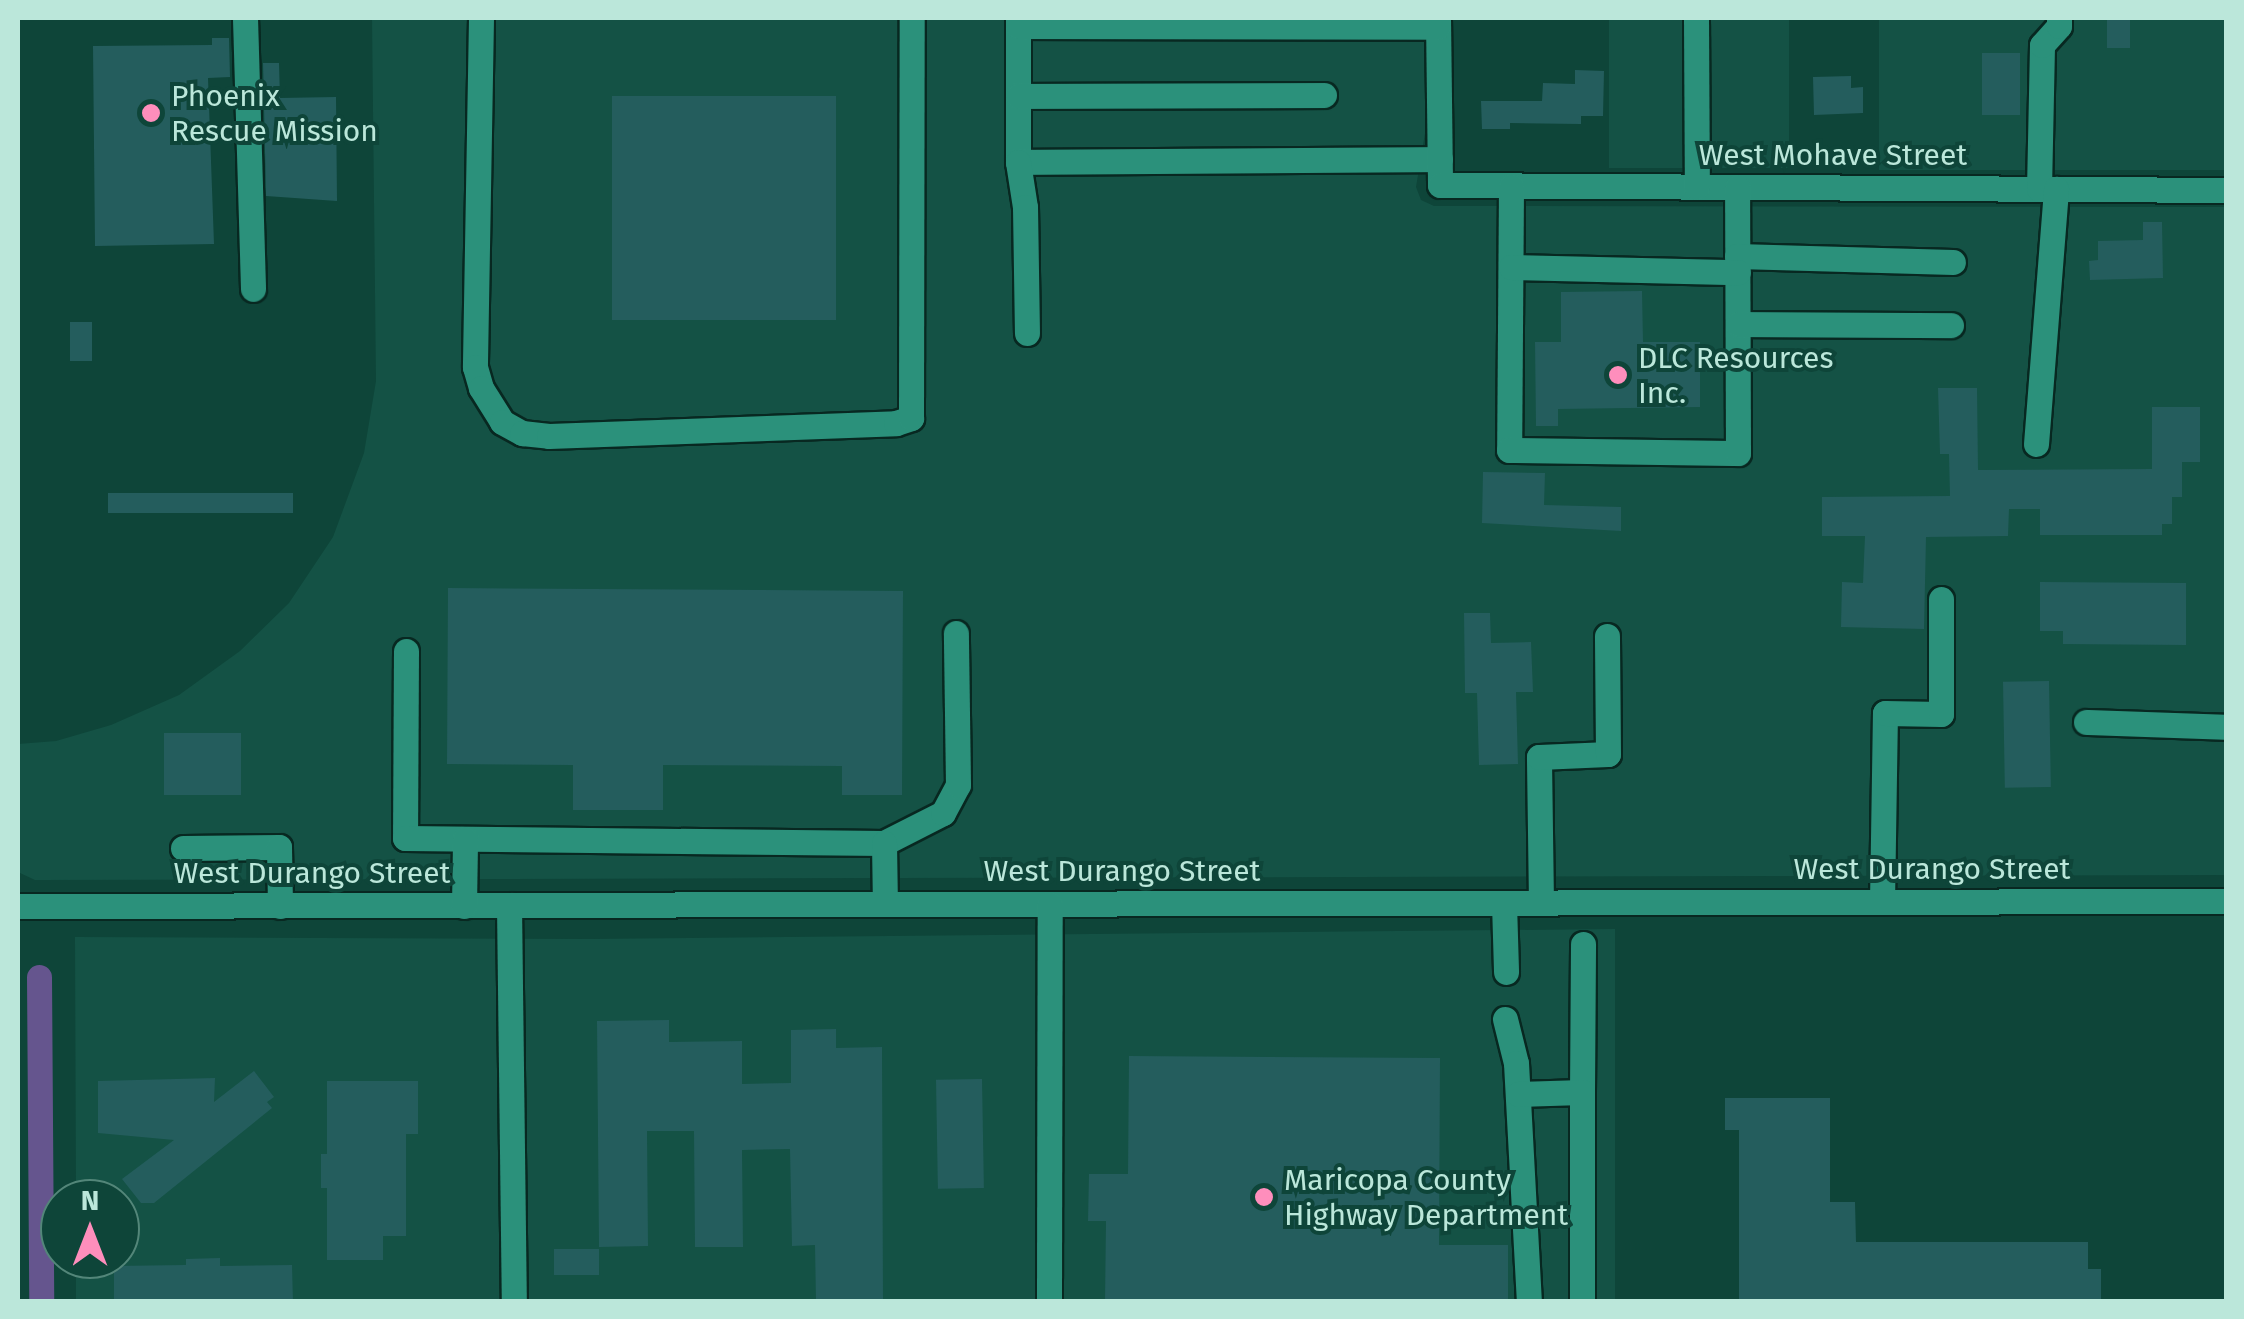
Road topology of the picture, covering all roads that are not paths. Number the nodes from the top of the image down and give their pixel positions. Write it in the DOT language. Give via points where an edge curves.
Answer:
graph roads {
  1 [pos="245,18"];
  2 [pos="481,18"];
  3 [pos="912,18"];
  4 [pos="1696,18"];
  5 [pos="2059,18"];
  6 [pos="1018,22"];
  7 [pos="1438,22"];
  8 [pos="1324,95"];
  9 [pos="1018,96"];
  10 [pos="1018,162"];
  11 [pos="1440,172"];
  12 [pos="1511,186"];
  13 [pos="1697,187"];
  14 [pos="1737,187"];
  15 [pos="2047,189"];
  16 [pos="2226,190"];
  17 [pos="1953,262"];
  18 [pos="1737,264"];
  19 [pos="1511,267"];
  20 [pos="253,289"];
  21 [pos="1738,324"];
  22 [pos="1951,325"];
  23 [pos="1027,333"];
  24 [pos="2036,444"];
  25 [pos="1941,599"];
  26 [pos="956,632"];
  27 [pos="1607,636"];
  28 [pos="406,652"];
  29 [pos="2086,722"];
  30 [pos="2226,727"];
  31 [pos="465,839"];
  32 [pos="884,843"];
  33 [pos="183,848"];
  34 [pos="2226,901"];
  35 [pos="1882,902"];
  36 [pos="1504,903"];
  37 [pos="1541,903"];
  38 [pos="885,904"];
  39 [pos="1050,904"];
  40 [pos="509,905"];
  41 [pos="18,906"];
  42 [pos="280,906"];
  43 [pos="464,906"];
  44 [pos="1583,944"];
  45 [pos="1506,972"];
  46 [pos="1505,1019"];
  47 [pos="1582,1092"];
  48 [pos="1518,1094"];
  49 [pos="514,1302"];
  50 [pos="1049,1302"];
  51 [pos="1529,1302"];
  52 [pos="1582,1302"];
  1 -- 20 [label="street"];
  2 -- 3 [label="street" via="475,367 502,422 549,436 911,418"];
  4 -- 13 [label="street"];
  5 -- 15 [label="street" via="2042,45"];
  6 -- 7 [label="street"];
  6 -- 9 [label="street"];
  7 -- 11 [label="street"];
  8 -- 9 [label="street"];
  9 -- 10 [label="street"];
  10 -- 11 [label="street, West Mohave Street"];
  10 -- 23 [label="street"];
  11 -- 12 [label="street, West Mohave Street"];
  12 -- 13 [label="street, West Mohave Street"];
  12 -- 19 [label="street"];
  13 -- 14 [label="street, West Mohave Street"];
  14 -- 15 [label="street, West Mohave Street"];
  14 -- 18 [label="street"];
  15 -- 16 [label="street, West Mohave Street"];
  15 -- 24 [label="street"];
  17 -- 18 [label="street"];
  18 -- 19 [label="street"];
  18 -- 21 [label="street"];
  19 -- 21 [label="street" via="1509,450 1738,454"];
  21 -- 22 [label="street"];
  25 -- 35 [label="street" via="1941,714 1885,713"];
  26 -- 32 [label="street" via="958,786 943,813"];
  27 -- 37 [label="street" via="1608,754 1539,757"];
  28 -- 31 [label="street" via="405,838"];
  29 -- 30 [label="street"];
  31 -- 32 [label="street"];
  31 -- 43 [label="street"];
  32 -- 38 [label="street"];
  33 -- 42 [label="street" via="279,847"];
  34 -- 35 [label="street, West Durango Street"];
  35 -- 37 [label="street, West Durango Street"];
  36 -- 37 [label="street, West Durango Street"];
  36 -- 39 [label="street, West Durango Street"];
  36 -- 45 [label="street"];
  38 -- 39 [label="street, West Durango Street"];
  38 -- 40 [label="street, West Durango Street"];
  39 -- 50 [label="street"];
  40 -- 43 [label="street, West Durango Street"];
  40 -- 49 [label="street"];
  41 -- 42 [label="street, West Durango Street"];
  42 -- 43 [label="street, West Durango Street"];
  44 -- 47 [label="street"];
  46 -- 48 [label="street"];
  47 -- 48 [label="street"];
  47 -- 52 [label="street"];
  48 -- 51 [label="street"];
}
